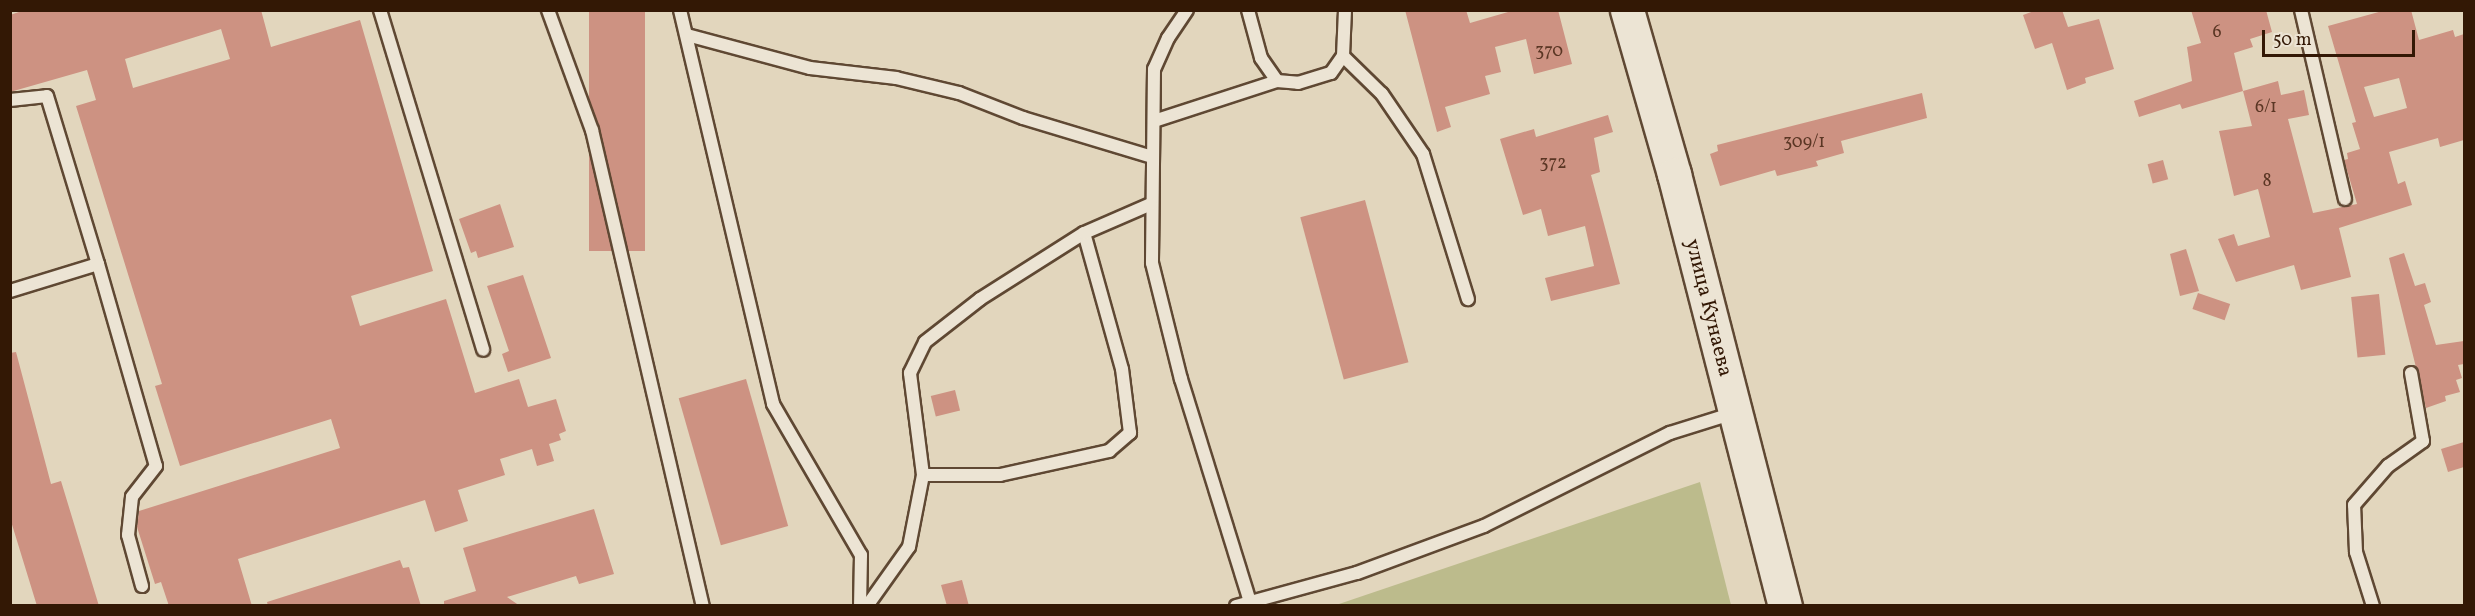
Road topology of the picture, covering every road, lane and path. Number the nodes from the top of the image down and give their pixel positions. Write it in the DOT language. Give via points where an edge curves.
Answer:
graph roads {
  1 [pos="380,10"];
  2 [pos="548,10"];
  3 [pos="680,10"];
  4 [pos="1187,10"];
  5 [pos="1248,10"];
  6 [pos="1345,10"];
  7 [pos="1627,10"];
  8 [pos="2301,10"];
  9 [pos="687,35"];
  10 [pos="1344,56"];
  11 [pos="1277,81"];
  12 [pos="10,100"];
  13 [pos="1154,121"];
  14 [pos="1152,157"];
  15 [pos="2345,199"];
  16 [pos="1151,204"];
  17 [pos="1084,233"];
  18 [pos="98,264"];
  19 [pos="10,291"];
  20 [pos="1468,298"];
  21 [pos="483,350"];
  22 [pos="2411,373"];
  23 [pos="1734,412"];
  24 [pos="923,476"];
  25 [pos="142,586"];
  26 [pos="1250,602"];
  27 [pos="703,606"];
  28 [pos="860,606"];
  29 [pos="867,606"];
  30 [pos="1236,606"];
  31 [pos="1785,606"];
  32 [pos="2373,606"];
  1 -- 21 [label="lane"];
  2 -- 27 [label="lane" via="592,130"];
  3 -- 9 [label="lane"];
  4 -- 13 [label="lane" via="1154,69"];
  5 -- 11 [label="lane" via="1261,58"];
  6 -- 10 [label="lane"];
  7 -- 23 [label="main road, улица Кунаева" via="1674,174"];
  8 -- 15 [label="lane"];
  9 -- 14 [label="lane" via="810,68 896,78 959,93 1023,118"];
  9 -- 28 [label="lane" via="773,404 861,555"];
  10 -- 11 [label="lane" via="1331,73 1298,83"];
  10 -- 20 [label="lane" via="1382,94 1423,154"];
  11 -- 13 [label="lane"];
  12 -- 18 [label="lane" via="47,96"];
  13 -- 14 [label="lane"];
  14 -- 16 [label="lane"];
  16 -- 17 [label="lane"];
  16 -- 26 [label="lane" via="1152,263 1180,379"];
  17 -- 24 [label="lane" via="980,299 925,342 910,373"];
  17 -- 24 [label="lane" via="1122,369 1130,433 1109,451 1000,475"];
  18 -- 19 [label="lane"];
  18 -- 25 [label="lane" via="156,466 132,497 128,536"];
  22 -- 32 [label="lane" via="2423,441 2388,466 2354,505 2356,552"];
  23 -- 26 [label="lane" via="1670,433 1484,526 1357,573"];
  23 -- 31 [label="main road, улица Кунаева"];
  24 -- 29 [label="lane" via="909,547"];
  26 -- 30 [label="lane"];
}
